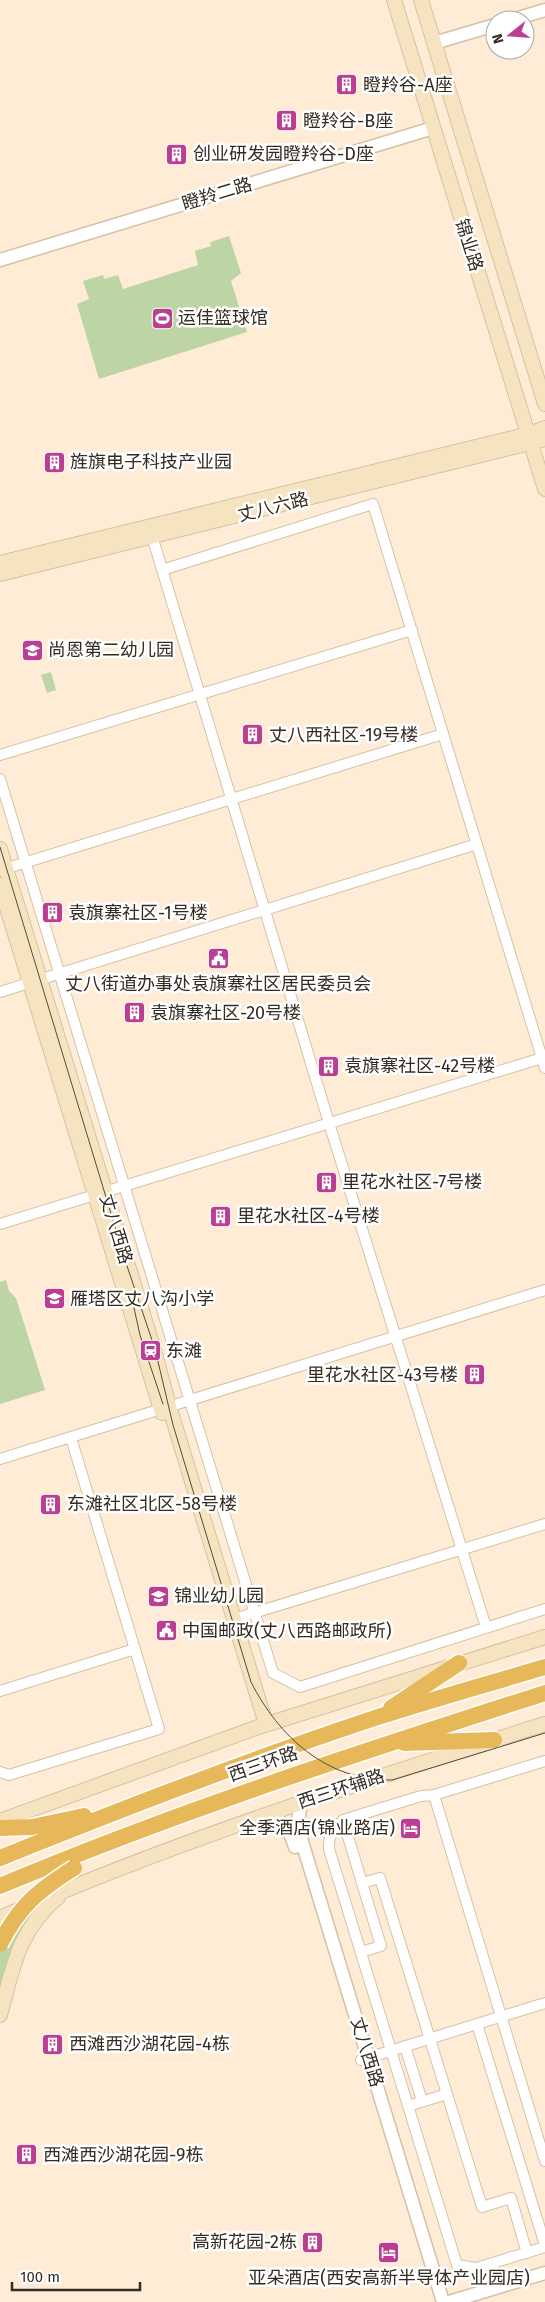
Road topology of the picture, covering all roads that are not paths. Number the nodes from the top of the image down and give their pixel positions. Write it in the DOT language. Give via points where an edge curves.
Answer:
graph roads {
  1 [pos="394,0"];
  2 [pos="421,0"];
  3 [pos="485,28"];
  4 [pos="434,44"];
  5 [pos="433,128"];
  6 [pos="0,260"];
  7 [pos="545,404"];
  8 [pos="545,428"];
  9 [pos="530,439"];
  10 [pos="545,439"];
  11 [pos="545,489"];
  12 [pos="152,536"];
  13 [pos="0,563"];
  14 [pos="162,570"];
  15 [pos="0,574"];
  16 [pos="412,630"];
  17 [pos="199,695"];
  18 [pos="443,734"];
  19 [pos="0,755"];
  20 [pos="0,779"];
  21 [pos="230,800"];
  22 [pos="477,844"];
  23 [pos="0,849"];
  24 [pos="26,862"];
  25 [pos="3,869"];
  26 [pos="0,886"];
  27 [pos="265,910"];
  28 [pos="60,973"];
  29 [pos="35,981"];
  30 [pos="0,992"];
  31 [pos="543,1063"];
  32 [pos="329,1123"];
  33 [pos="125,1186"];
  34 [pos="100,1193"];
  35 [pos="0,1224"];
  36 [pos="545,1290"];
  37 [pos="394,1335"];
  38 [pos="190,1400"];
  39 [pos="165,1408"];
  40 [pos="71,1438"];
  41 [pos="0,1459"];
  42 [pos="545,1524"];
  43 [pos="462,1549"];
  44 [pos="545,1609"];
  45 [pos="255,1613"];
  46 [pos="234,1619"];
  47 [pos="486,1627"];
  48 [pos="545,1637"];
  49 [pos="135,1649"];
  50 [pos="458,1663"];
  51 [pos="545,1667"];
  52 [pos="0,1691"];
  53 [pos="545,1693"];
  54 [pos="376,1718"];
  55 [pos="545,1724"];
  56 [pos="262,1725"];
  57 [pos="494,1740"];
  58 [pos="385,1744"];
  59 [pos="545,1762"];
  60 [pos="0,1772"];
  61 [pos="434,1795"];
  62 [pos="302,1801"];
  63 [pos="122,1808"];
  64 [pos="268,1814"];
  65 [pos="3,1820"];
  66 [pos="343,1820"];
  67 [pos="157,1823"];
  68 [pos="0,1858"];
  69 [pos="362,1883"];
  70 [pos="0,1886"];
  71 [pos="73,1886"];
  72 [pos="0,1918"];
  73 [pos="0,1944"];
  74 [pos="360,1952"];
  75 [pos="545,2003"];
  76 [pos="0,2015"];
  77 [pos="502,2017"];
  78 [pos="477,2024"];
  79 [pos="430,2038"];
  80 [pos="405,2046"];
  81 [pos="390,2050"];
  82 [pos="364,2059"];
  83 [pos="447,2094"];
  84 [pos="422,2101"];
  85 [pos="408,2106"];
  86 [pos="545,2161"];
  87 [pos="545,2246"];
  88 [pos="527,2253"];
  89 [pos="545,2273"];
  90 [pos="545,2281"];
  91 [pos="434,2302"];
  92 [pos="443,2302"];
  93 [pos="449,2302"];
  94 [pos="475,2302"];
  1 -- 5 [label="main road, 锦业路"];
  2 -- 4 [label="main road, 锦业路"];
  3 -- 4 [label="street"];
  4 -- 7 [label="main road, 锦业路"];
  5 -- 6 [label="street, 瞪羚二路"];
  5 -- 9 [label="main road, 锦业路"];
  8 -- 9 [label="main road, 丈八六路"];
  9 -- 10 [label="main road, 丈八六路"];
  9 -- 11 [label="main road, 锦业路"];
  9 -- 12 [label="main road, 丈八六路"];
  9 -- 13 [label="main road, 丈八六路"];
  12 -- 14 [label="street"];
  12 -- 15 [label="main road, 丈八六路"];
  14 -- 16 [label="street" via="373,504"];
  14 -- 17 [label="street"];
  16 -- 17 [label="street"];
  16 -- 18 [label="street"];
  17 -- 19 [label="street"];
  17 -- 21 [label="street"];
  18 -- 21 [label="street"];
  18 -- 22 [label="street"];
  20 -- 24 [label="street"];
  21 -- 24 [label="street"];
  21 -- 27 [label="street"];
  22 -- 27 [label="street"];
  22 -- 31 [label="street"];
  23 -- 25 [label="main road, 丈八西路"];
  24 -- 25 [label="street"];
  24 -- 28 [label="street"];
  25 -- 29 [label="main road, 丈八西路"];
  26 -- 29 [label="main road, 丈八西路"];
  27 -- 28 [label="street"];
  27 -- 32 [label="street"];
  28 -- 29 [label="street"];
  28 -- 33 [label="street"];
  29 -- 30 [label="street"];
  29 -- 34 [label="main road, 丈八西路"];
  31 -- 32 [label="street"];
  32 -- 33 [label="street"];
  32 -- 37 [label="street"];
  33 -- 34 [label="street"];
  33 -- 38 [label="street"];
  34 -- 35 [label="street"];
  34 -- 39 [label="main road, 丈八西路" via="154,1350"];
  36 -- 37 [label="street"];
  37 -- 38 [label="street"];
  37 -- 43 [label="street"];
  38 -- 39 [label="street"];
  38 -- 45 [label="street"];
  39 -- 40 [label="street"];
  39 -- 46 [label="main road, 丈八西路"];
  39 -- 56 [label="main road, 丈八西路"];
  40 -- 41 [label="street"];
  40 -- 49 [label="street"];
  42 -- 43 [label="street"];
  43 -- 45 [label="street"];
  43 -- 47 [label="street"];
  44 -- 47 [label="street"];
  45 -- 46 [label="street"];
  45 -- 47 [label="street" via="274,1673 300,1687"];
  46 -- 56 [label="main road, 丈八西路"];
  48 -- 50 [label="main road"];
  49 -- 52 [label="street"];
  49 -- 60 [label="street" via="159,1728 9,1775"];
  50 -- 54 [label="highway"];
  50 -- 56 [label="main road"];
  51 -- 54 [label="highway, 西三环路"];
  53 -- 58 [label="highway, 西三环路"];
  54 -- 63 [label="highway, 西三环路"];
  55 -- 57 [label="main road, 西三环辅路"];
  56 -- 65 [label="main road"];
  57 -- 58 [label="highway"];
  57 -- 62 [label="main road, 西三环辅路"];
  58 -- 67 [label="highway, 西三环路"];
  59 -- 61 [label="street"];
  61 -- 66 [label="street"];
  61 -- 77 [label="street"];
  62 -- 64 [label="main road, 西三环辅路"];
  62 -- 82 [label="street, 丈八西路" via="299,1832"];
  63 -- 65 [label="highway" via="32,1827"];
  63 -- 68 [label="highway, 西三环路"];
  64 -- 71 [label="main road, 西三环辅路"];
  64 -- 82 [label="street, 丈八西路" via="290,1831"];
  66 -- 69 [label="street"];
  66 -- 74 [label="street" via="328,1840 329,1849"];
  67 -- 70 [label="highway, 西三环路"];
  67 -- 73 [label="highway, bridge" via="45,1886 26,1902"];
  69 -- 74 [label="street" via="381,1946"];
  69 -- 79 [label="street" via="380,1878"];
  71 -- 72 [label="main road, 西三环辅路"];
  71 -- 76 [label="main road" via="45,1908 26,1931"];
  74 -- 81 [label="street"];
  75 -- 77 [label="street"];
  77 -- 78 [label="street"];
  77 -- 86 [label="street"];
  78 -- 79 [label="street"];
  78 -- 87 [label="street"];
  79 -- 80 [label="street"];
  79 -- 83 [label="street"];
  80 -- 81 [label="street"];
  80 -- 84 [label="street"];
  81 -- 82 [label="street"];
  81 -- 85 [label="street"];
  82 -- 91 [label="street, 丈八西路"];
  82 -- 92 [label="street, 丈八西路"];
  83 -- 84 [label="street"];
  83 -- 88 [label="street" via="482,2207 511,2198"];
  84 -- 85 [label="street"];
  85 -- 88 [label="street" via="457,2265 476,2268"];
  87 -- 88 [label="street"];
  89 -- 93 [label="street"];
  90 -- 94 [label="street"];
}
